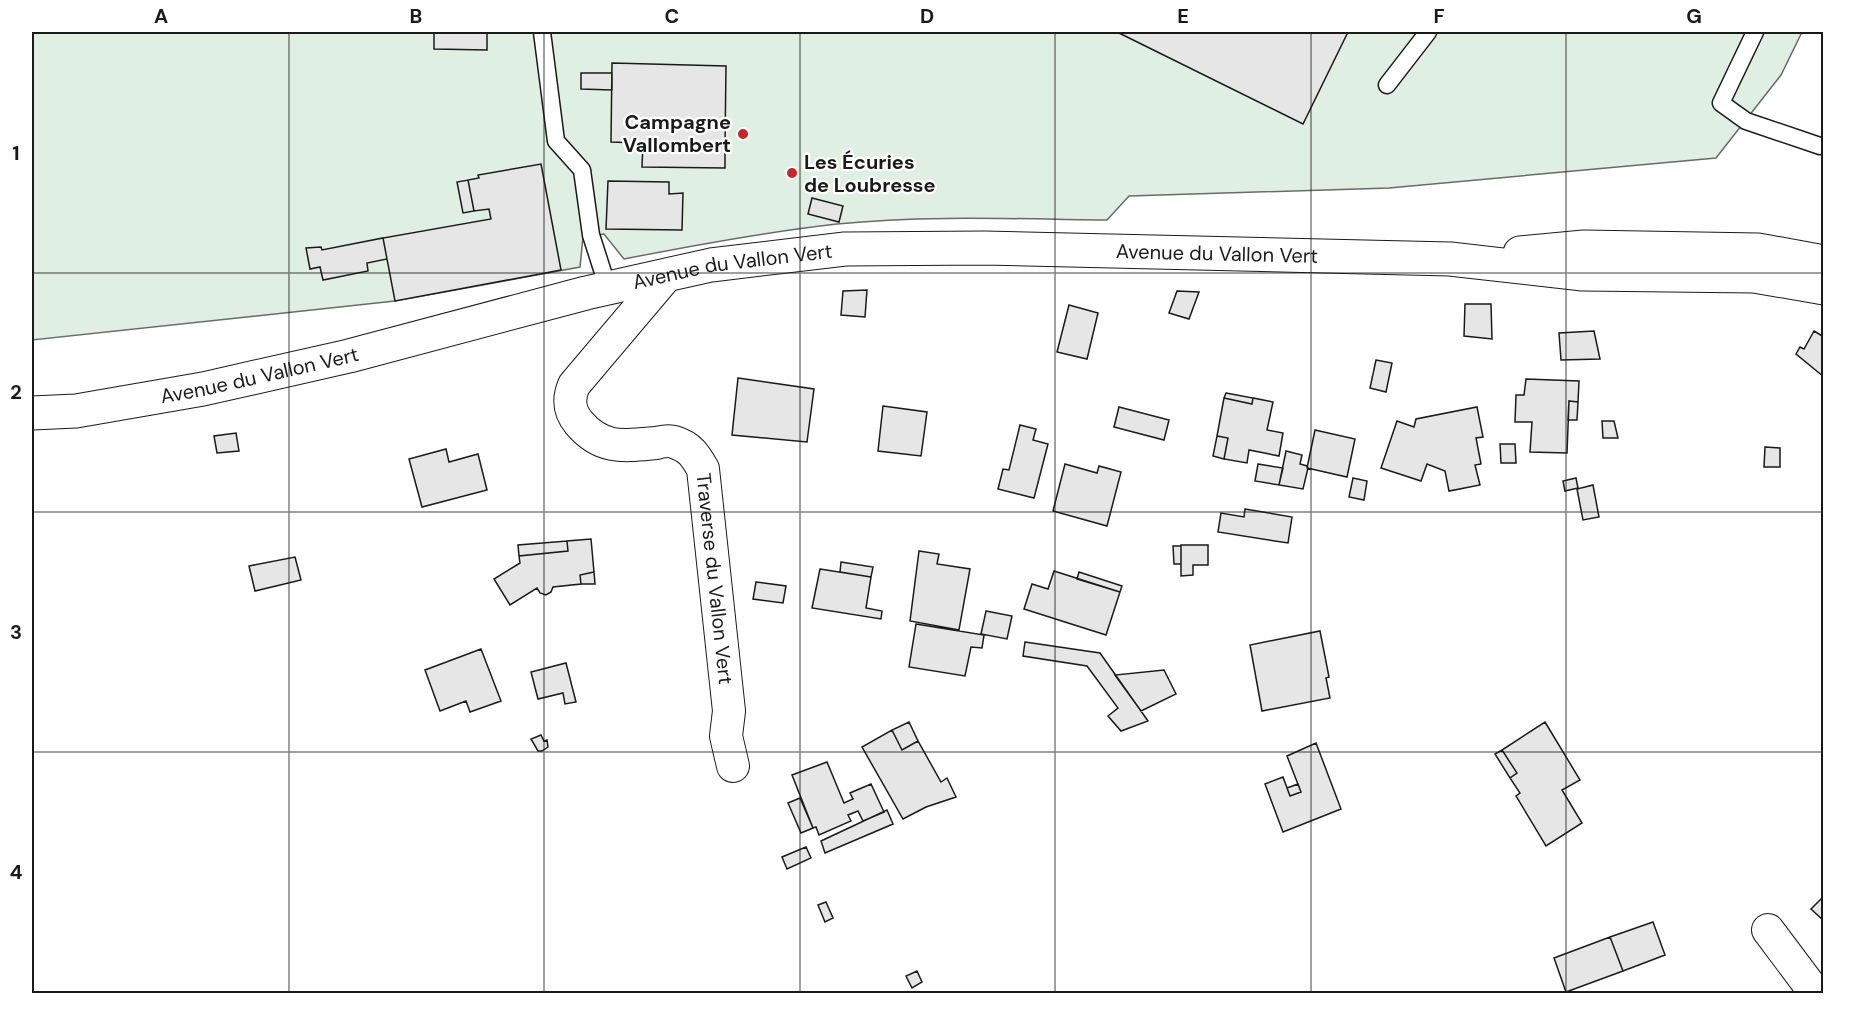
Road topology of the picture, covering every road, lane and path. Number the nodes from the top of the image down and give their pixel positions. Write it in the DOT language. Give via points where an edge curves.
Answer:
graph roads {
  1 [pos="542,32"];
  2 [pos="1428,32"];
  3 [pos="1755,32"];
  4 [pos="1387,85"];
  5 [pos="1820,147"];
  6 [pos="1450,259"];
  7 [pos="1824,262"];
  8 [pos="668,275"];
  9 [pos="609,288"];
  10 [pos="1824,288"];
  11 [pos="32,413"];
  12 [pos="734,766"];
  13 [pos="1768,930"];
  14 [pos="1816,993"];
  1 -- 9 [label="lane" via="556,141 582,170 591,235"];
  2 -- 4 [label="lane"];
  3 -- 5 [label="lane" via="1721,103 1746,121"];
  6 -- 7 [label="main road, Avenue du Vallon Vert" via="1584,247 1758,250"];
  6 -- 8 [label="main road, Avenue du Vallon Vert" via="984,248 845,249 711,265"];
  6 -- 10 [label="main road, Avenue du Vallon Vert" via="1583,274 1754,276"];
  8 -- 9 [label="main road, Avenue du Vallon Vert"];
  8 -- 12 [label="street, Traverse du Vallon Vert" via="573,385 569,401 573,416 600,441 620,446 672,441 694,452 703,469 729,711 726,736"];
  9 -- 11 [label="main road, Avenue du Vallon Vert" via="349,356 203,389 76,411"];
  13 -- 14 [label="street"];
}
